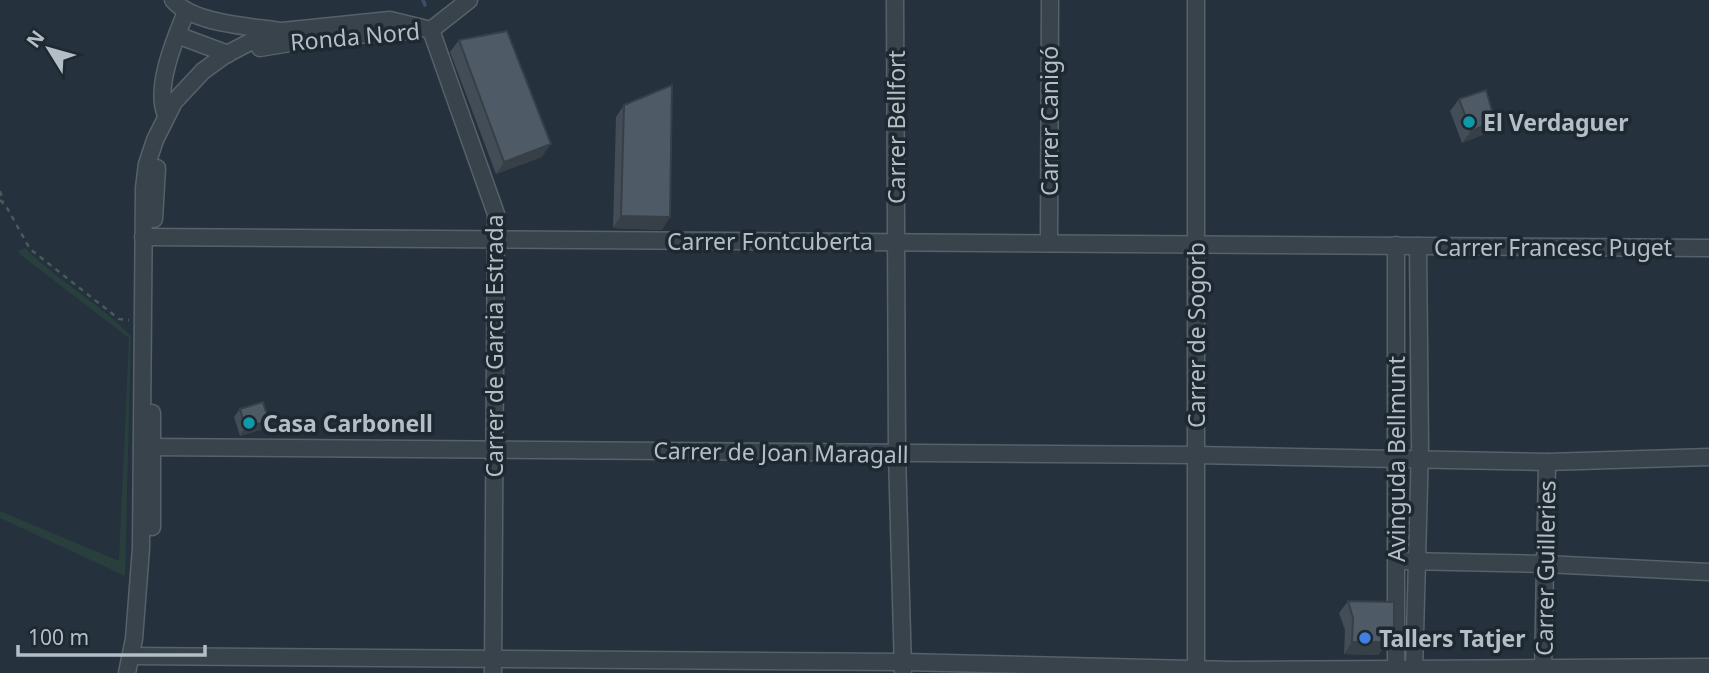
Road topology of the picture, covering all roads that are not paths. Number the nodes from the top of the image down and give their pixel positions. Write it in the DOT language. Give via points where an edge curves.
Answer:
graph roads {
  1 [pos="173,0"];
  2 [pos="469,0"];
  3 [pos="895,0"];
  4 [pos="1050,0"];
  5 [pos="1196,0"];
  6 [pos="186,12"];
  7 [pos="431,30"];
  8 [pos="282,31"];
  9 [pos="177,35"];
  10 [pos="228,54"];
  11 [pos="166,116"];
  12 [pos="148,237"];
  13 [pos="497,239"];
  14 [pos="896,242"];
  15 [pos="1049,243"];
  16 [pos="1196,244"];
  17 [pos="1396,245"];
  18 [pos="1418,246"];
  19 [pos="1709,248"];
  20 [pos="147,447"];
  21 [pos="495,449"];
  22 [pos="897,454"];
  23 [pos="1196,455"];
  24 [pos="1709,457"];
  25 [pos="1396,459"];
  26 [pos="1419,460"];
  27 [pos="1547,462"];
  28 [pos="1396,560"];
  29 [pos="1416,561"];
  30 [pos="1545,564"];
  31 [pos="1709,572"];
  32 [pos="136,656"];
  33 [pos="493,665"];
  34 [pos="903,668"];
  35 [pos="1700,669"];
  36 [pos="1196,671"];
  37 [pos="1396,671"];
  38 [pos="1414,671"];
  39 [pos="1543,671"];
  40 [pos="127,673"];
  41 [pos="137,673"];
  1 -- 6 [label="street"];
  2 -- 7 [label="street"];
  3 -- 14 [label="street, Carrer Bellfort"];
  4 -- 15 [label="street, Carrer Canigó"];
  5 -- 16 [label="street, Carrer de Sogorb"];
  6 -- 8 [label="street"];
  6 -- 9 [label="street"];
  7 -- 8 [label="street, Ronda Nord" via="390,20"];
  7 -- 12 [label="street, Ronda Nord" via="268,45 216,71 186,102 166,137 155,176"];
  7 -- 13 [label="street, Carrer de Garcia Estrada" via="496,214"];
  8 -- 10 [label="street, Ronda Nord"];
  9 -- 10 [label="street"];
  9 -- 11 [label="street" via="162,96"];
  10 -- 11 [label="street, Ronda Nord" via="203,71"];
  11 -- 12 [label="street, Ronda Nord" via="147,163"];
  12 -- 13 [label="street, Carrer Fontcuberta"];
  12 -- 20 [label="street, Ronda Nord"];
  12 -- 20 [label="street, Ronda Nord" via="143,323"];
  13 -- 14 [label="street, Carrer Fontcuberta"];
  13 -- 21 [label="street, Carrer de Garcia Estrada"];
  14 -- 15 [label="street, Carrer Fontcuberta"];
  14 -- 22 [label="street, Carrer Bellfort"];
  15 -- 16 [label="street, Carrer Fontcuberta"];
  16 -- 17 [label="street, Carrer Fontcuberta"];
  16 -- 23 [label="street, Carrer de Sogorb"];
  17 -- 18 [label="street, Carrer Francesc Puget"];
  17 -- 25 [label="street, Avinguda Bellmunt"];
  18 -- 19 [label="street, Carrer Francesc Puget"];
  18 -- 26 [label="street, Avinguda Bellmunt"];
  20 -- 21 [label="street, Carrer de Joan Maragall"];
  20 -- 32 [label="street, Ronda Nord"];
  21 -- 22 [label="street, Carrer de Joan Maragall"];
  21 -- 33 [label="street, Carrer de Garcia Estrada"];
  22 -- 23 [label="street, Carrer de Joan Maragall"];
  22 -- 34 [label="street, Carrer Bellfort"];
  23 -- 25 [label="street, Carrer de Joan Maragall"];
  23 -- 36 [label="street, Carrer de Sogorb"];
  24 -- 27 [label="street, Carrer de Joan Maragall"];
  25 -- 26 [label="street, Carrer de Joan Maragall"];
  25 -- 28 [label="street, Avinguda Bellmunt"];
  26 -- 27 [label="street, Carrer de Joan Maragall"];
  26 -- 29 [label="street, Avinguda Bellmunt"];
  27 -- 30 [label="street, Carrer Guilleries"];
  28 -- 29 [label="street"];
  28 -- 37 [label="street, Avinguda Bellmunt"];
  29 -- 30 [label="street"];
  29 -- 38 [label="street, Avinguda Bellmunt"];
  30 -- 31 [label="street"];
  30 -- 39 [label="street, Carrer Guilleries"];
  32 -- 33 [label="street"];
  32 -- 40 [label="street, Ronda Nord"];
  32 -- 41 [label="street, Ronda Nord"];
  33 -- 34 [label="street"];
  34 -- 36 [label="street"];
  35 -- 39 [label="street"];
  36 -- 37 [label="street"];
  37 -- 38 [label="street"];
  38 -- 39 [label="street"];
}
